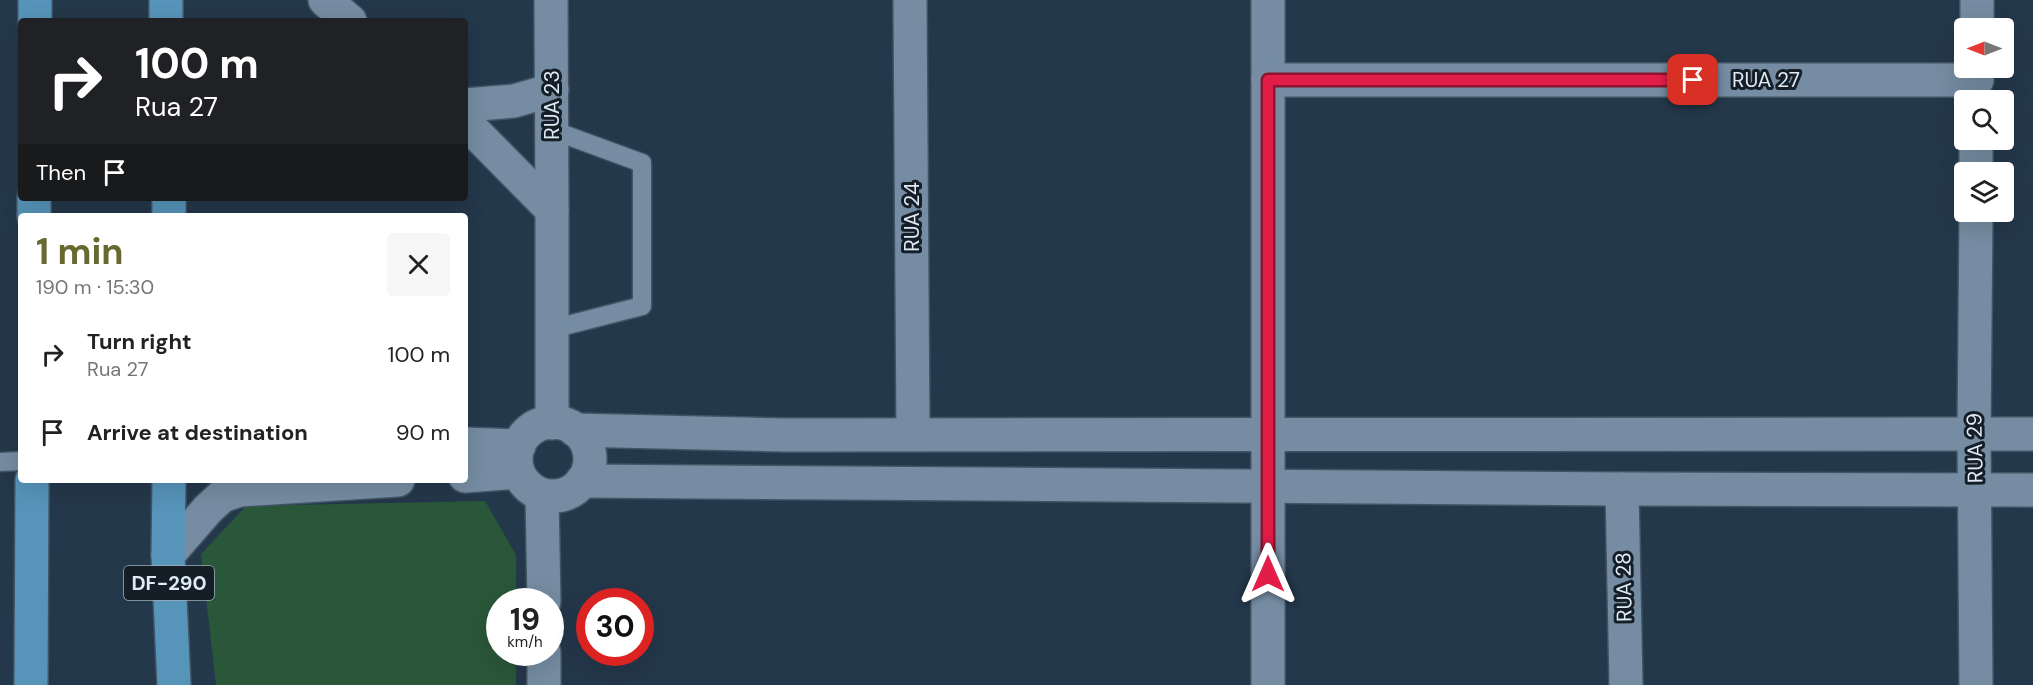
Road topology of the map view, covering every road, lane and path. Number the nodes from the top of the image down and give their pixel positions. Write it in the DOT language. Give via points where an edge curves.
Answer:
graph roads {
  1 [pos="35,0"];
  2 [pos="166,0"];
  3 [pos="325,0"];
  4 [pos="551,0"];
  5 [pos="910,0"];
  6 [pos="1268,0"];
  7 [pos="1977,0"];
  8 [pos="35,18"];
  9 [pos="166,18"];
  10 [pos="346,18"];
  11 [pos="1977,18"];
  12 [pos="1268,80"];
  13 [pos="1977,83"];
  14 [pos="552,90"];
  15 [pos="468,105"];
  16 [pos="468,125"];
  17 [pos="552,129"];
  18 [pos="552,210"];
  19 [pos="1976,222"];
  20 [pos="552,329"];
  21 [pos="564,427"];
  22 [pos="913,434"];
  23 [pos="2033,434"];
  24 [pos="1268,435"];
  25 [pos="1974,435"];
  26 [pos="468,445"];
  27 [pos="518,459"];
  28 [pos="18,461"];
  29 [pos="0,462"];
  30 [pos="468,475"];
  31 [pos="582,481"];
  32 [pos="32,483"];
  33 [pos="169,483"];
  34 [pos="351,483"];
  35 [pos="1268,485"];
  36 [pos="1622,489"];
  37 [pos="1975,490"];
  38 [pos="2033,490"];
  39 [pos="542,495"];
  40 [pos="168,555"];
  41 [pos="544,588"];
  42 [pos="544,666"];
  43 [pos="31,685"];
  44 [pos="174,685"];
  45 [pos="544,685"];
  46 [pos="1268,685"];
  47 [pos="1626,685"];
  48 [pos="1976,685"];
  1 -- 8 [label="highway"];
  2 -- 9 [label="highway"];
  3 -- 10 [label="street"];
  4 -- 14 [label="street, RUA 23"];
  5 -- 22 [label="street, RUA 24"];
  6 -- 12 [label="street"];
  7 -- 11 [label="street"];
  12 -- 13 [label="street, RUA 27"];
  12 -- 24 [label="street"];
  14 -- 15 [label="street" via="514,102"];
  14 -- 17 [label="street, RUA 23"];
  16 -- 18 [label="street"];
  17 -- 18 [label="street, RUA 23"];
  17 -- 20 [label="lane" via="642,163 642,306"];
  18 -- 20 [label="street, RUA 23"];
  19 -- 25 [label="street, RUA 29"];
  20 -- 21 [label="street, RUA 23"];
  21 -- 22 [label="street" via="784,435"];
  21 -- 27 [label="street" via="540,425 531,430 523,437"];
  21 -- 31 [label="street" via="583,438 588,449 588,472"];
  22 -- 24 [label="street"];
  23 -- 25 [label="street"];
  24 -- 25 [label="street"];
  24 -- 35 [label="street"];
  25 -- 37 [label="street, RUA 29"];
  26 -- 27 [label="street"];
  27 -- 30 [label="street"];
  27 -- 39 [label="street" via="524,482"];
  28 -- 29 [label="lane"];
  31 -- 35 [label="street"];
  31 -- 39 [label="street" via="564,495"];
  32 -- 43 [label="highway"];
  33 -- 40 [label="highway, DF-290"];
  34 -- 40 [label="street" via="240,490 222,496"];
  35 -- 36 [label="street"];
  35 -- 46 [label="street"];
  36 -- 37 [label="street"];
  36 -- 47 [label="street, RUA 28"];
  37 -- 38 [label="street"];
  37 -- 48 [label="street, RUA 29"];
  39 -- 41 [label="street"];
  40 -- 44 [label="highway, DF-290"];
  42 -- 45 [label="street"];
}
